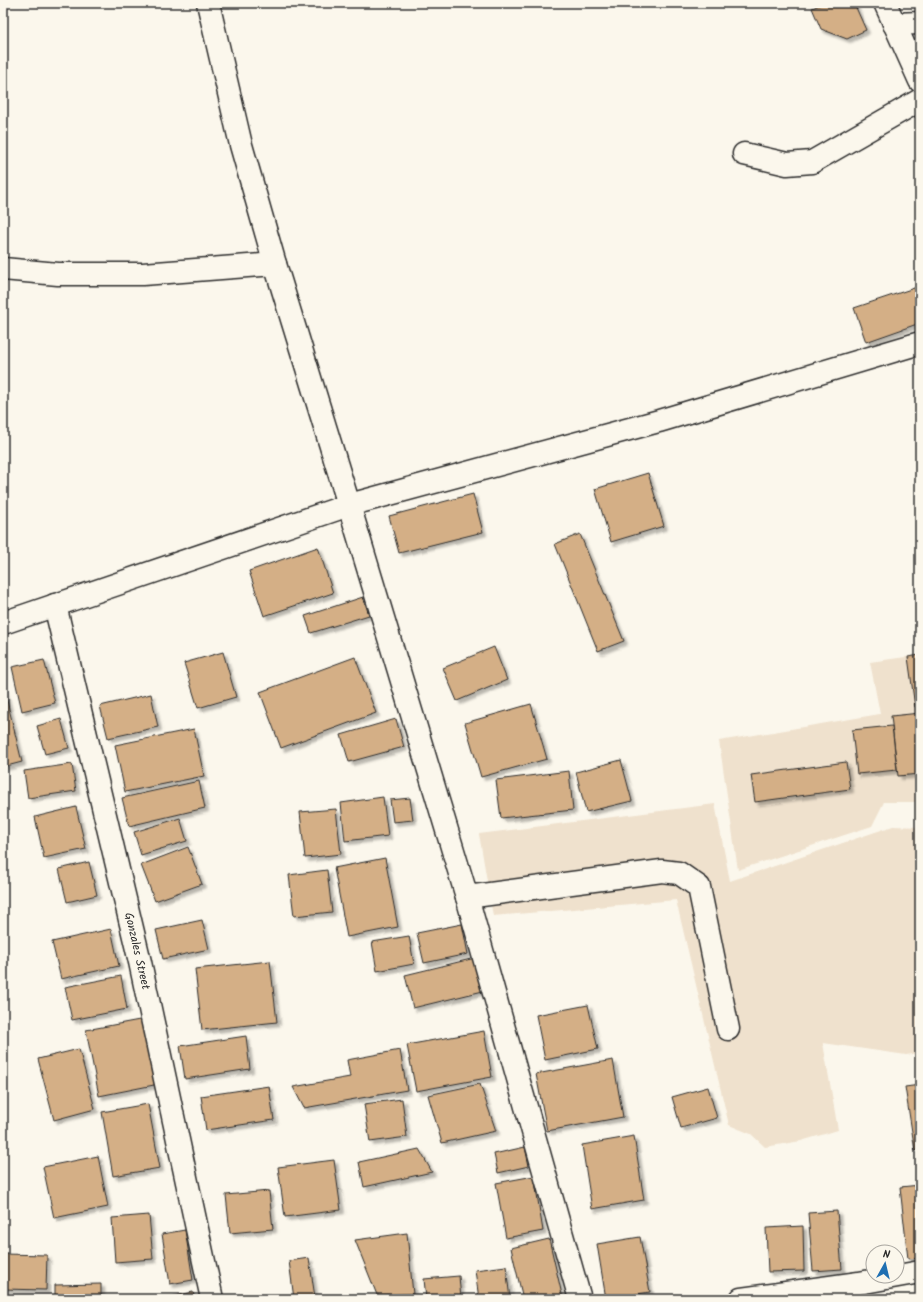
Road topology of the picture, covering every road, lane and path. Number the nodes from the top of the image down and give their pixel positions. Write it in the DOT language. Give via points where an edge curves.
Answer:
graph roads {
  1 [pos="208,3"];
  2 [pos="885,3"];
  3 [pos="920,22"];
  4 [pos="894,24"];
  5 [pos="920,81"];
  6 [pos="920,100"];
  7 [pos="744,154"];
  8 [pos="275,264"];
  9 [pos="3,269"];
  10 [pos="920,343"];
  11 [pos="349,505"];
  12 [pos="56,605"];
  13 [pos="3,623"];
  14 [pos="467,897"];
  15 [pos="728,1029"];
  16 [pos="920,1272"];
  17 [pos="861,1291"];
  18 [pos="212,1299"];
  19 [pos="580,1299"];
  20 [pos="741,1299"];
  1 -- 8 [label="main road" via="241,145"];
  2 -- 4 [label="main road"];
  3 -- 4 [label="main road"];
  4 -- 5 [label="main road"];
  6 -- 7 [label="main road" via="812,162 787,164"];
  8 -- 9 [label="main road" via="143,274 58,274"];
  8 -- 11 [label="main road"];
  10 -- 11 [label="main road" via="659,420"];
  11 -- 12 [label="main road"];
  11 -- 14 [label="main road"];
  12 -- 13 [label="main road"];
  12 -- 18 [label="main road, Gonzales Street" via="140,962"];
  14 -- 15 [label="main road" via="662,871 679,873 699,887"];
  14 -- 19 [label="main road"];
  16 -- 17 [label="main road"];
  17 -- 20 [label="main road"];
}
